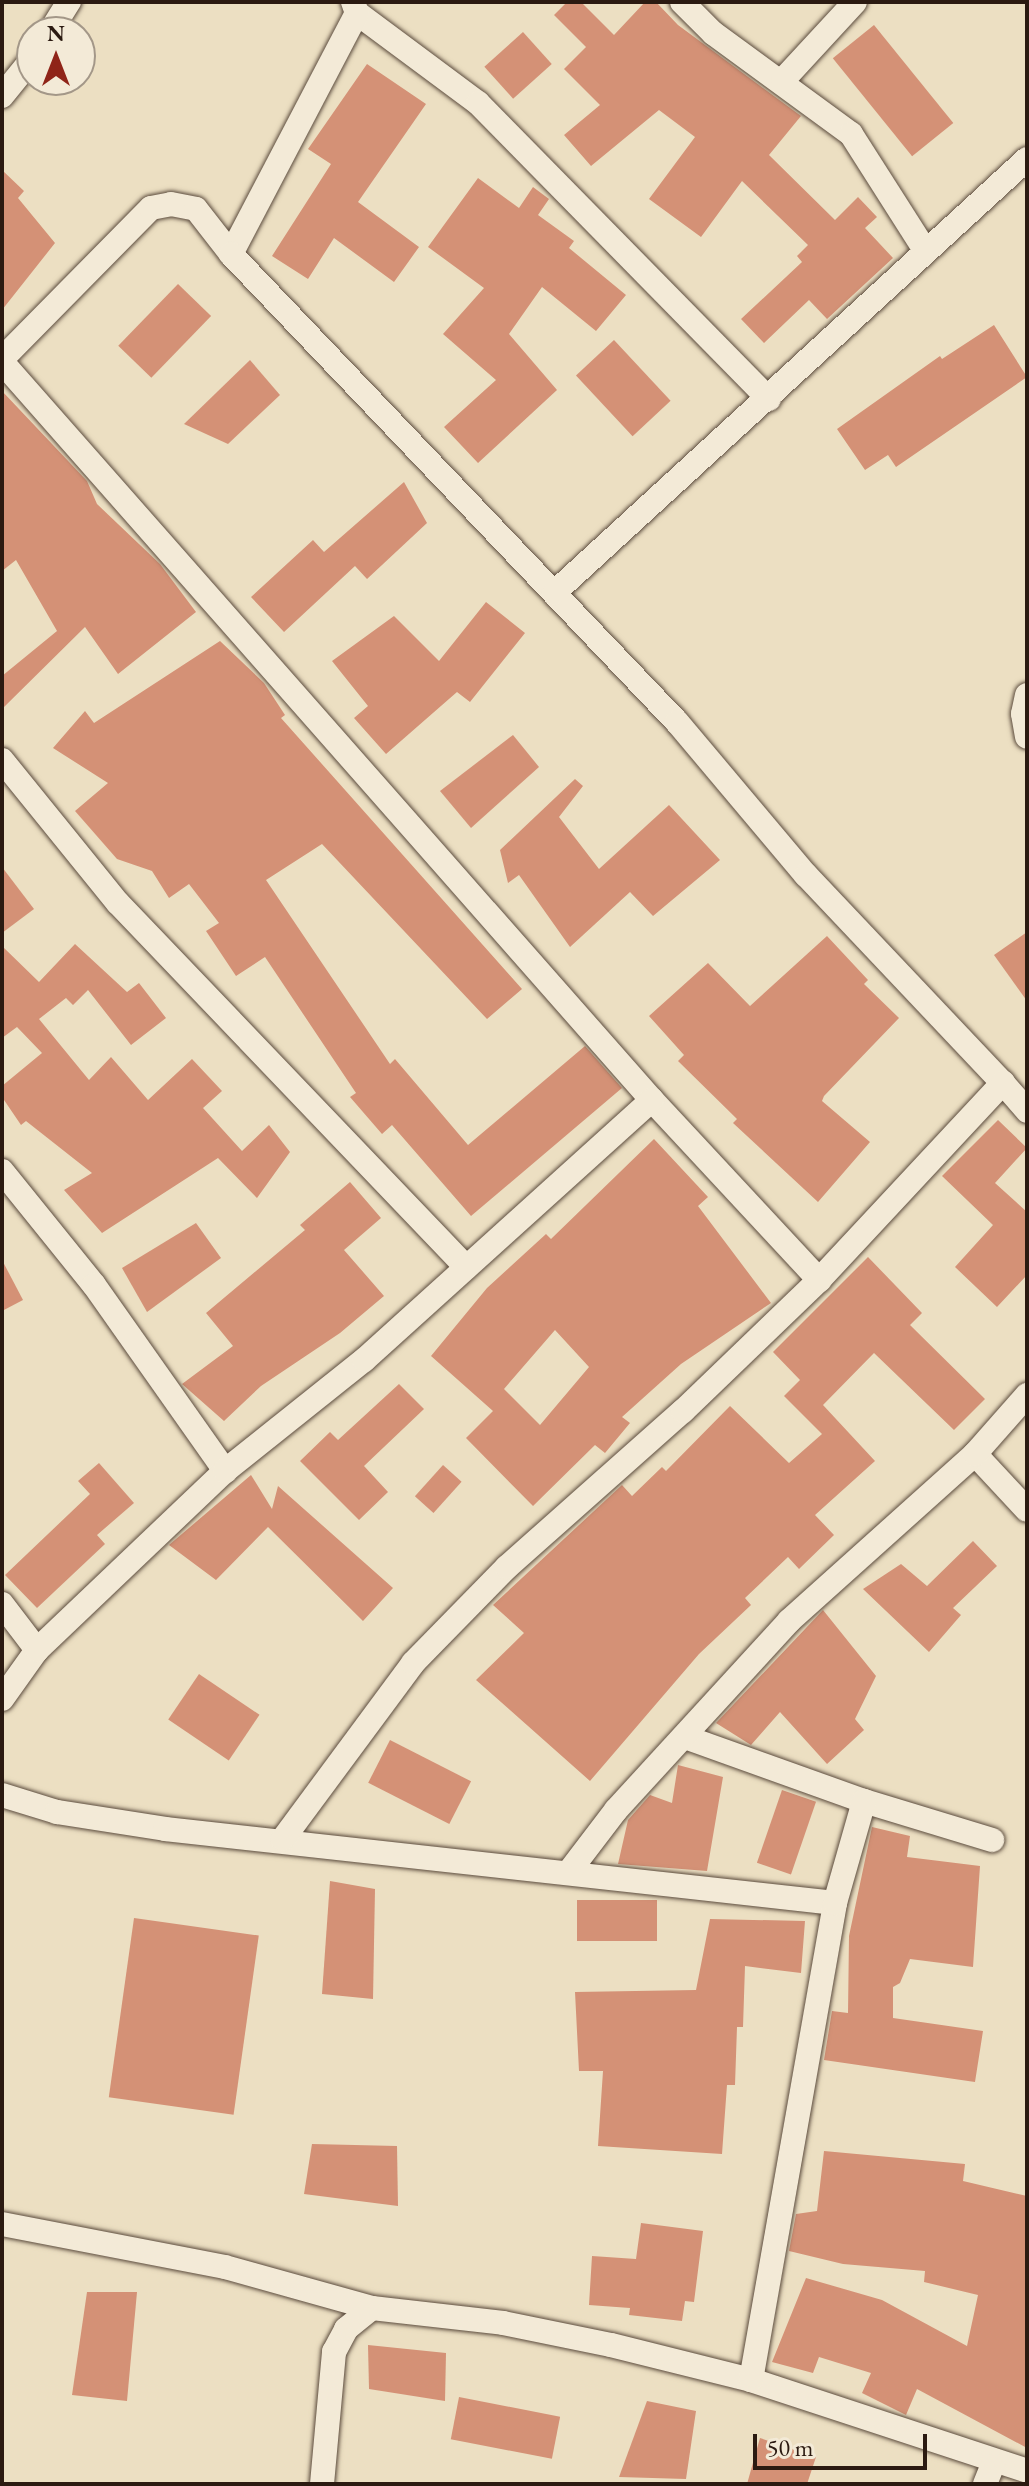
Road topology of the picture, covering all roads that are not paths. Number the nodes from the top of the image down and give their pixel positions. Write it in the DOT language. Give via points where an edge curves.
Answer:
graph roads {
  1 [pos="682,2"];
  2 [pos="855,2"];
  3 [pos="355,8"];
  4 [pos="16,79"];
  5 [pos="783,80"];
  6 [pos="2,96"];
  7 [pos="1027,159"];
  8 [pos="925,250"];
  9 [pos="231,254"];
  10 [pos="2,360"];
  11 [pos="769,399"];
  12 [pos="554,593"];
  13 [pos="1027,695"];
  14 [pos="1027,737"];
  15 [pos="2,760"];
  16 [pos="1003,1083"];
  17 [pos="652,1100"];
  18 [pos="1027,1111"];
  19 [pos="2,1171"];
  20 [pos="466,1267"];
  21 [pos="819,1280"];
  22 [pos="1027,1395"];
  23 [pos="975,1454"];
  24 [pos="225,1471"];
  25 [pos="1027,1510"];
  26 [pos="2,1604"];
  27 [pos="37,1650"];
  28 [pos="2,1699"];
  29 [pos="685,1737"];
  30 [pos="2,1795"];
  31 [pos="864,1801"];
  32 [pos="283,1839"];
  33 [pos="992,1840"];
  34 [pos="568,1873"];
  35 [pos="835,1903"];
  36 [pos="2,2224"];
  37 [pos="372,2308"];
  38 [pos="751,2380"];
  39 [pos="1027,2471"];
  40 [pos="989,2473"];
  41 [pos="322,2484"];
  1 -- 5 [label="street" via="713,33"];
  2 -- 5 [label="street"];
  3 -- 9 [label="street"];
  3 -- 11 [label="street" via="478,103"];
  4 -- 6 [label="street"];
  5 -- 8 [label="street" via="851,134"];
  7 -- 8 [label="street"];
  8 -- 11 [label="street"];
  9 -- 10 [label="street" via="196,209 171,204 151,208"];
  9 -- 12 [label="street"];
  10 -- 17 [label="street"];
  11 -- 12 [label="street"];
  12 -- 16 [label="street" via="677,722 806,875"];
  13 -- 14 [label="street"];
  15 -- 20 [label="street" via="118,903"];
  16 -- 18 [label="street"];
  16 -- 21 [label="street"];
  17 -- 20 [label="street"];
  17 -- 21 [label="street"];
  19 -- 24 [label="street" via="94,1285"];
  20 -- 24 [label="street" via="364,1360"];
  21 -- 32 [label="street" via="683,1411 507,1567 413,1663"];
  22 -- 23 [label="street"];
  23 -- 25 [label="street"];
  23 -- 29 [label="street" via="789,1621"];
  24 -- 27 [label="street"];
  26 -- 27 [label="street"];
  27 -- 28 [label="street"];
  29 -- 31 [label="street"];
  29 -- 34 [label="street" via="616,1810"];
  30 -- 32 [label="street" via="57,1812"];
  31 -- 33 [label="street"];
  31 -- 35 [label="street"];
  32 -- 34 [label="street"];
  34 -- 35 [label="street"];
  35 -- 38 [label="street"];
  36 -- 37 [label="street" via="225,2267"];
  37 -- 38 [label="street" via="390,2306 503,2323"];
  37 -- 41 [label="street" via="346,2329 334,2352"];
  38 -- 40 [label="street"];
  39 -- 40 [label="street"];
}
